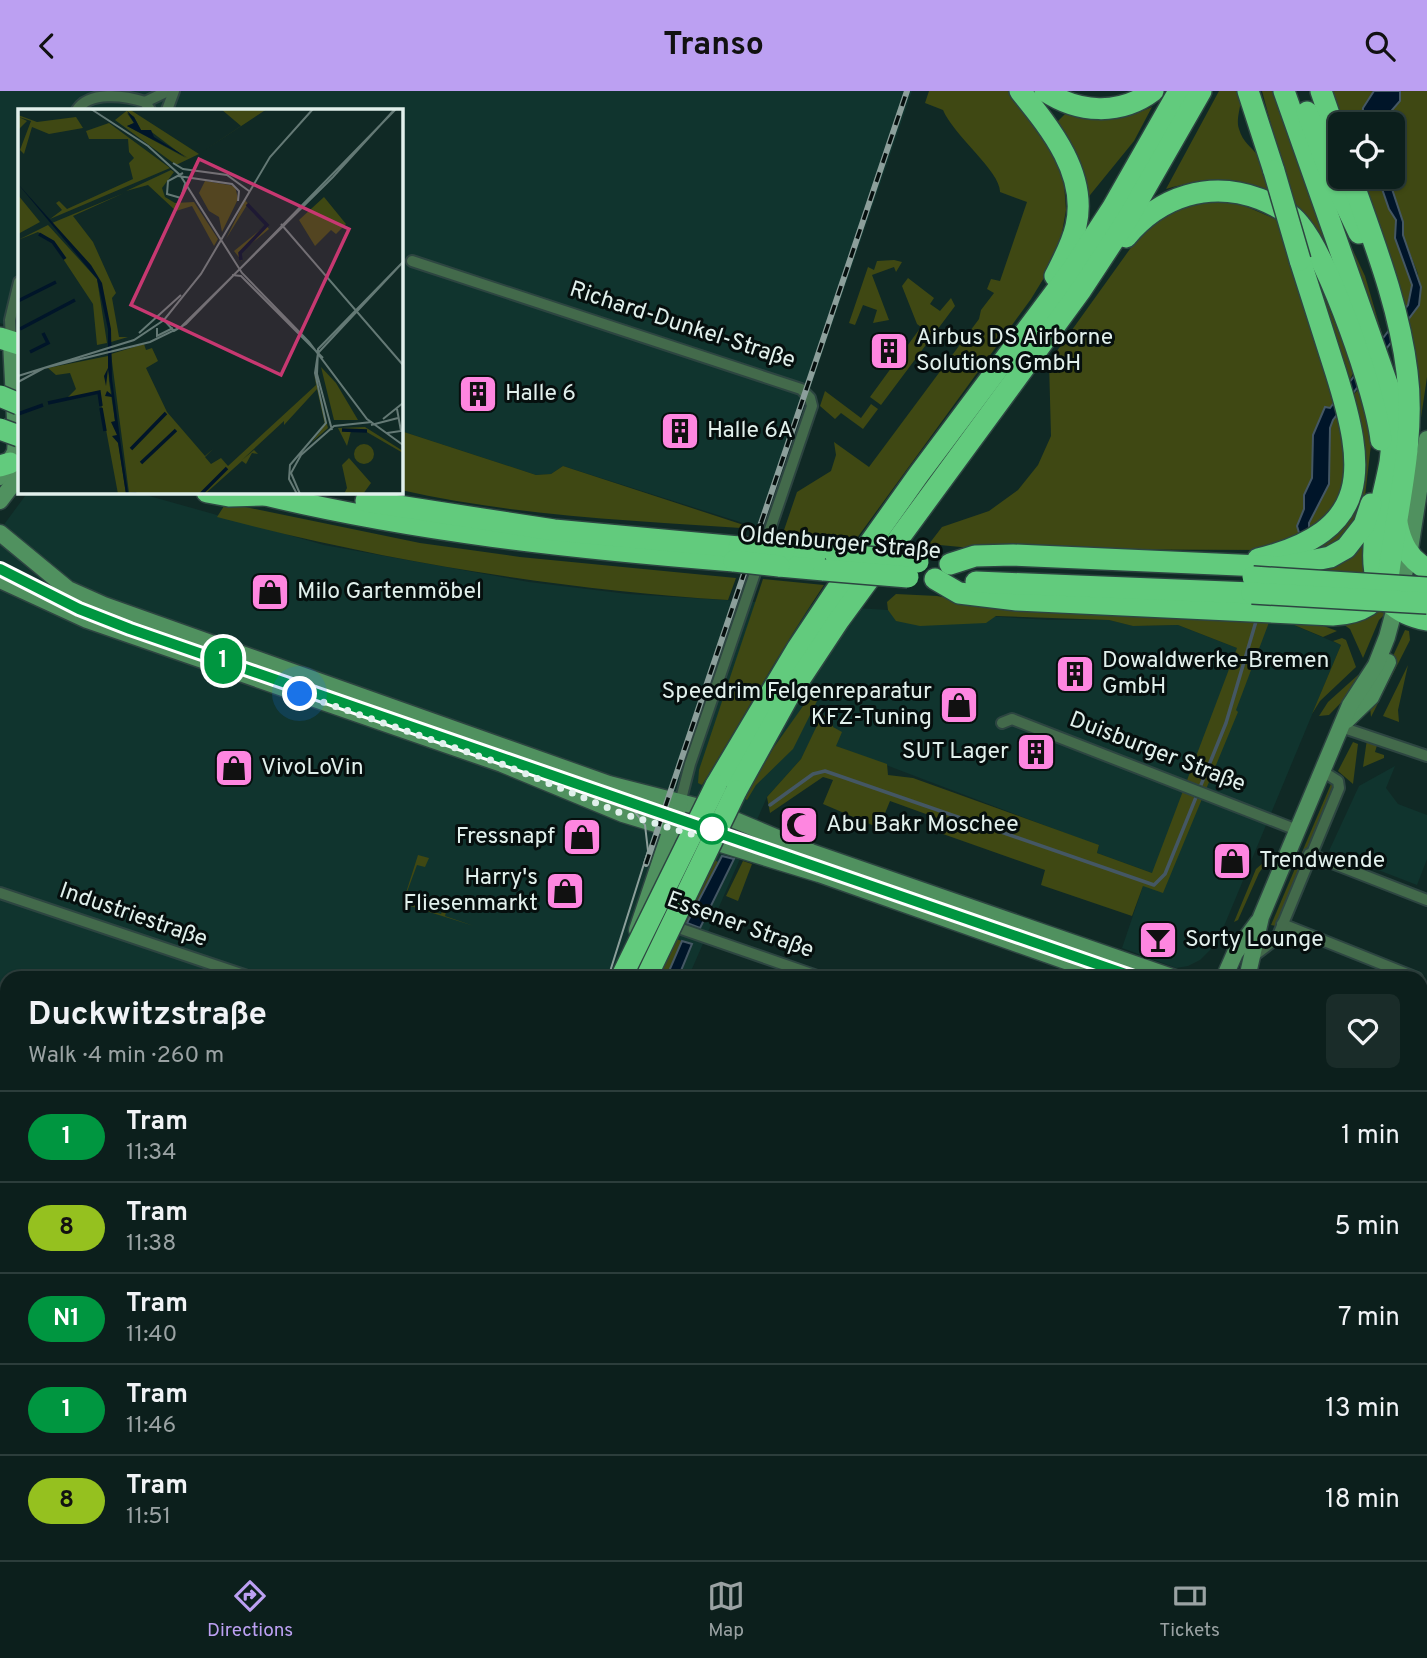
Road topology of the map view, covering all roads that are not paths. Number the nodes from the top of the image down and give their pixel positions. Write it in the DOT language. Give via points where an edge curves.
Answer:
graph roads {
  1 [pos="168,91"];
  2 [pos="174,91"];
  3 [pos="1020,91"];
  4 [pos="1045,91"];
  5 [pos="1153,91"];
  6 [pos="1179,91"];
  7 [pos="1201,91"];
  8 [pos="1248,91"];
  9 [pos="1284,91"];
  10 [pos="1300,91"];
  11 [pos="1321,91"];
  12 [pos="147,106"];
  13 [pos="78,109"];
  14 [pos="167,109"];
  15 [pos="1328,112"];
  16 [pos="1355,189"];
  17 [pos="412,261"];
  18 [pos="18,285"];
  19 [pos="1081,290"];
  20 [pos="15,294"];
  21 [pos="1390,299"];
  22 [pos="0,316"];
  23 [pos="1026,334"];
  24 [pos="10,341"];
  25 [pos="1370,363"];
  26 [pos="0,396"];
  27 [pos="18,404"];
  28 [pos="0,411"];
  29 [pos="18,419"];
  30 [pos="0,429"];
  31 [pos="18,436"];
  32 [pos="1427,439"];
  33 [pos="1381,460"];
  34 [pos="7,470"];
  35 [pos="212,493"];
  36 [pos="260,493"];
  37 [pos="326,493"];
  38 [pos="368,497"];
  39 [pos="1382,498"];
  40 [pos="0,501"];
  41 [pos="1427,501"];
  42 [pos="1396,518"];
  43 [pos="0,533"];
  44 [pos="736,554"];
  45 [pos="1418,563"];
  46 [pos="1234,565"];
  47 [pos="942,572"];
  48 [pos="0,580"];
  49 [pos="1253,585"];
  50 [pos="1427,588"];
  51 [pos="1427,603"];
  52 [pos="1394,606"];
  53 [pos="1427,620"];
  54 [pos="1002,723"];
  55 [pos="1341,726"];
  56 [pos="1427,756"];
  57 [pos="1321,771"];
  58 [pos="726,788"];
  59 [pos="680,803"];
  60 [pos="670,827"];
  61 [pos="1297,830"];
  62 [pos="1309,854"];
  63 [pos="0,893"];
  64 [pos="1427,900"];
  65 [pos="642,913"];
  66 [pos="1261,917"];
  67 [pos="1282,924"];
  68 [pos="634,940"];
  69 [pos="1255,955"];
  70 [pos="232,971"];
  71 [pos="623,971"];
  72 [pos="625,971"];
  73 [pos="635,971"];
  74 [pos="649,971"];
  75 [pos="802,971"];
  76 [pos="1094,971"];
  77 [pos="1155,971"];
  78 [pos="1227,971"];
  79 [pos="1249,971"];
  80 [pos="1399,971"];
  1 -- 12 [label="street"];
  2 -- 14 [label="street"];
  3 -- 23 [label="highway" via="1062,148 1073,174 1077,202 1071,243"];
  4 -- 5 [label="highway" via="1066,103 1097,111 1123,106"];
  6 -- 23 [label="highway" via="1113,207"];
  7 -- 19 [label="highway" via="1128,220"];
  8 -- 46 [label="highway, bridge" via="1348,411 1356,450 1355,481 1336,519 1306,543"];
  9 -- 25 [label="highway"];
  10 -- 21 [label="highway" via="1328,168"];
  11 -- 15 [label="highway"];
  12 -- 13 [label="street" via="101,92"];
  16 -- 21 [label="highway"];
  17 -- 59 [label="street, Richard-Dunkel-Straße" via="801,389 810,398 812,406"];
  18 -- 20 [label="street"];
  19 -- 25 [label="highway" via="1154,211 1204,190 1228,190 1281,207 1300,225"];
  19 -- 58 [label="highway" via="839,620"];
  20 -- 22 [label="street"];
  20 -- 24 [label="street"];
  21 -- 42 [label="highway" via="1407,372 1408,423"];
  23 -- 58 [label="highway" via="919,474 797,649"];
  24 -- 34 [label="main road" via="17,415 15,451"];
  25 -- 33 [label="highway"];
  25 -- 39 [label="highway" via="1388,386 1393,429"];
  26 -- 27 [label="highway, bridge"];
  28 -- 29 [label="highway"];
  30 -- 31 [label="highway, bridge"];
  32 -- 45 [label="main road"];
  33 -- 39 [label="highway"];
  33 -- 46 [label="highway" via="1364,525 1346,548 1302,564"];
  34 -- 40 [label="main road"];
  35 -- 36 [label="highway, Oldenburger Straße"];
  36 -- 44 [label="highway, Oldenburger Straße" via="511,540"];
  37 -- 38 [label="highway, Oldenburger Straße"];
  38 -- 44 [label="highway, Oldenburger Straße" via="554,530"];
  39 -- 52 [label="highway" via="1374,571"];
  41 -- 45 [label="main road"];
  42 -- 45 [label="highway" via="1400,538"];
  42 -- 52 [label="highway" via="1388,579"];
  43 -- 59 [label="main road" via="68,589 94,602 609,784"];
  44 -- 47 [label="highway, Oldenburger Straße, bridge"];
  45 -- 52 [label="main road"];
  46 -- 47 [label="highway" via="1013,555 975,556"];
  47 -- 49 [label="highway, Oldenburger Straße"];
  47 -- 52 [label="highway" via="959,593 1017,600 1333,615"];
  48 -- 60 [label="main road" via="87,620"];
  49 -- 50 [label="highway, Oldenburger Straße, bridge"];
  49 -- 51 [label="highway, Oldenburger Straße, bridge"];
  52 -- 53 [label="highway"];
  52 -- 55 [label="main road" via="1376,665 1357,691"];
  54 -- 61 [label="street, Duisburger Straße" via="1012,719"];
  55 -- 56 [label="street"];
  55 -- 57 [label="main road"];
  57 -- 61 [label="main road"];
  57 -- 62 [label="street" via="1338,781 1339,788"];
  58 -- 72 [label="highway, bridge" via="692,828"];
  58 -- 74 [label="highway, bridge"];
  59 -- 60 [label="main road"];
  59 -- 77 [label="main road" via="720,813 811,852"];
  60 -- 65 [label="main road"];
  60 -- 76 [label="main road"];
  61 -- 66 [label="main road"];
  62 -- 64 [label="street"];
  62 -- 67 [label="street"];
  63 -- 70 [label="street, Industriestraße"];
  65 -- 68 [label="main road"];
  65 -- 75 [label="street, Essener Straße"];
  66 -- 69 [label="main road"];
  66 -- 78 [label="main road"];
  67 -- 69 [label="street" via="1277,938"];
  67 -- 80 [label="street"];
  68 -- 71 [label="main road"];
  68 -- 73 [label="main road"];
  69 -- 79 [label="main road"];
}
